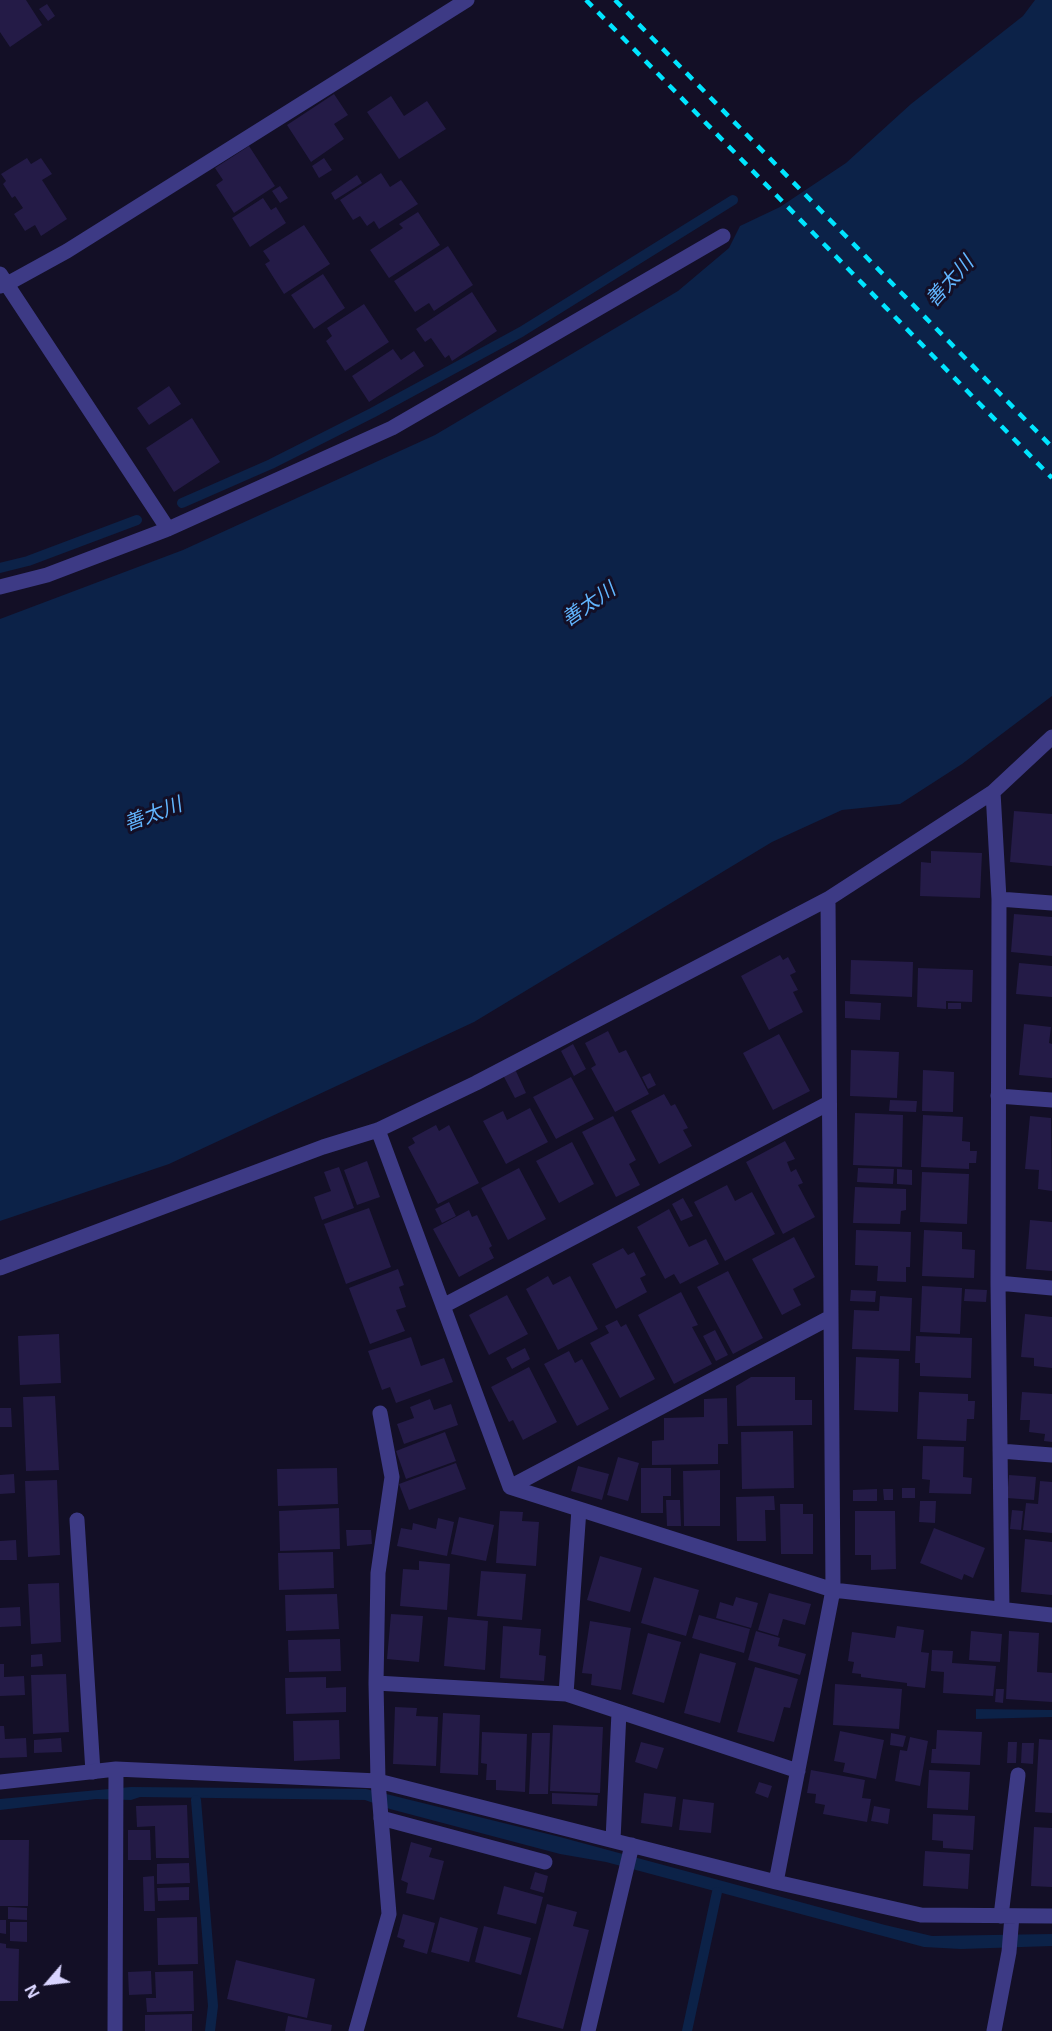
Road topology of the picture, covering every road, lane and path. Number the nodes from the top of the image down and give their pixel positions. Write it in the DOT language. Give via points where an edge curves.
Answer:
graph roads {
  1 [pos="467,0"];
  2 [pos="723,236"];
  3 [pos="2,281"];
  4 [pos="168,529"];
  5 [pos="0,587"];
  6 [pos="1052,737"];
  7 [pos="993,792"];
  8 [pos="999,898"];
  9 [pos="828,899"];
  10 [pos="1052,903"];
  11 [pos="999,1096"];
  12 [pos="1052,1100"];
  13 [pos="829,1103"];
  14 [pos="378,1130"];
  15 [pos="0,1268"];
  16 [pos="998,1283"];
  17 [pos="1052,1287"];
  18 [pos="443,1306"];
  19 [pos="831,1317"];
  20 [pos="380,1413"];
  21 [pos="1000,1451"];
  22 [pos="1052,1455"];
  23 [pos="510,1487"];
  24 [pos="579,1509"];
  25 [pos="77,1520"];
  26 [pos="833,1590"];
  27 [pos="1002,1609"];
  28 [pos="1052,1615"];
  29 [pos="376,1683"];
  30 [pos="566,1694"];
  31 [pos="619,1712"];
  32 [pos="798,1771"];
  33 [pos="93,1772"];
  34 [pos="116,1776"];
  35 [pos="1018,1776"];
  36 [pos="0,1782"];
  37 [pos="379,1785"];
  38 [pos="381,1814"];
  39 [pos="613,1840"];
  40 [pos="632,1849"];
  41 [pos="545,1862"];
  42 [pos="776,1882"];
  43 [pos="1052,1916"];
  44 [pos="1008,1921"];
  45 [pos="115,2031"];
  46 [pos="356,2031"];
  47 [pos="588,2031"];
  48 [pos="993,2031"];
  1 -- 3 [label="street" via="67,251"];
  2 -- 4 [label="street" via="392,428"];
  3 -- 4 [label="street"];
  4 -- 5 [label="street" via="47,576"];
  6 -- 7 [label="street"];
  7 -- 8 [label="street"];
  7 -- 9 [label="street"];
  8 -- 10 [label="street"];
  8 -- 11 [label="street"];
  9 -- 13 [label="street"];
  9 -- 14 [label="street"];
  11 -- 12 [label="street"];
  11 -- 16 [label="street"];
  13 -- 18 [label="street"];
  13 -- 19 [label="street"];
  14 -- 15 [label="street"];
  14 -- 18 [label="street"];
  16 -- 17 [label="street"];
  16 -- 21 [label="street"];
  18 -- 23 [label="street"];
  19 -- 23 [label="street"];
  19 -- 26 [label="street"];
  20 -- 29 [label="street" via="392,1477 378,1573"];
  21 -- 22 [label="street"];
  21 -- 27 [label="street"];
  23 -- 24 [label="street"];
  24 -- 26 [label="street"];
  24 -- 30 [label="street"];
  25 -- 33 [label="street"];
  26 -- 27 [label="street"];
  26 -- 32 [label="street"];
  27 -- 28 [label="street"];
  29 -- 30 [label="street"];
  29 -- 37 [label="street"];
  30 -- 31 [label="street"];
  31 -- 32 [label="street"];
  31 -- 39 [label="street"];
  32 -- 42 [label="street"];
  33 -- 34 [label="street"];
  33 -- 36 [label="street"];
  34 -- 37 [label="street"];
  34 -- 45 [label="street"];
  35 -- 44 [label="street"];
  37 -- 38 [label="street"];
  37 -- 39 [label="street"];
  38 -- 41 [label="street"];
  38 -- 46 [label="street" via="388,1914"];
  39 -- 40 [label="street"];
  40 -- 42 [label="street"];
  40 -- 47 [label="street"];
  42 -- 44 [label="street" via="921,1915"];
  43 -- 44 [label="street"];
  44 -- 48 [label="street" via="1009,1953"];
}
